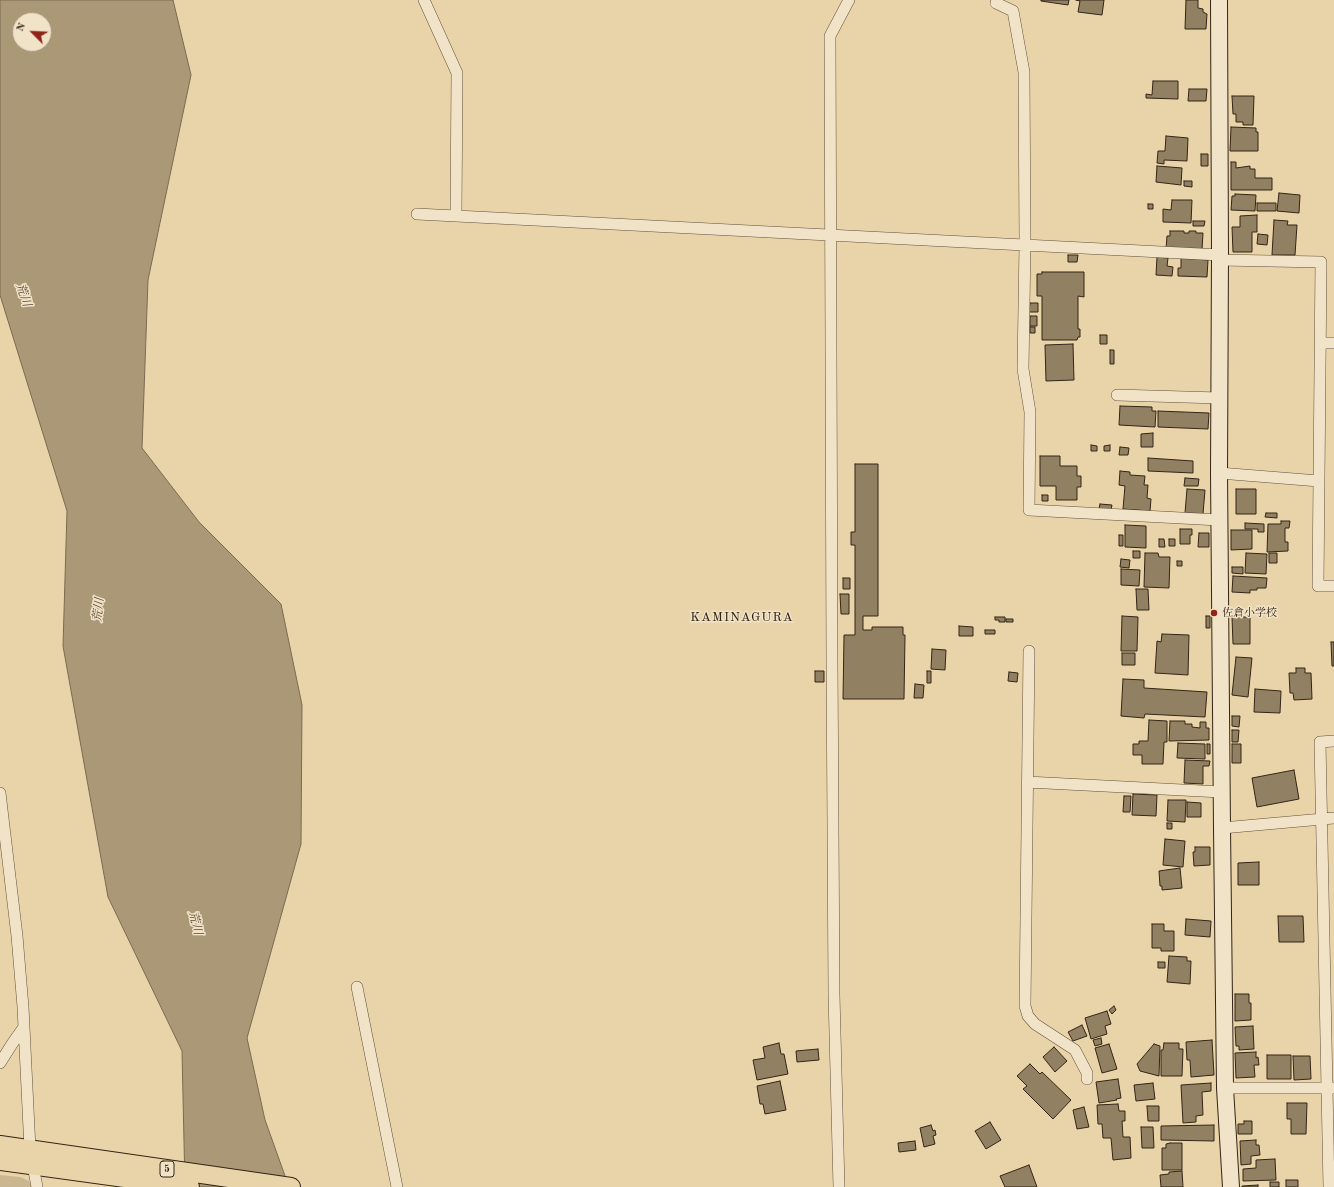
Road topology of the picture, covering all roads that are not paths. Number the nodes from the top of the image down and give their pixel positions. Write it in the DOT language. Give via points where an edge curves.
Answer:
graph roads {
  1 [pos="424,0"];
  2 [pos="850,0"];
  3 [pos="997,0"];
  4 [pos="1219,0"];
  5 [pos="417,214"];
  6 [pos="456,216"];
  7 [pos="832,235"];
  8 [pos="1025,244"];
  9 [pos="1220,257"];
  10 [pos="1321,343"];
  11 [pos="1334,343"];
  12 [pos="1117,395"];
  13 [pos="1219,398"];
  14 [pos="1219,473"];
  15 [pos="1320,481"];
  16 [pos="1219,520"];
  17 [pos="1334,586"];
  18 [pos="1029,651"];
  19 [pos="1334,741"];
  20 [pos="1027,782"];
  21 [pos="1221,792"];
  22 [pos="0,793"];
  23 [pos="1334,818"];
  24 [pos="1321,820"];
  25 [pos="1222,828"];
  26 [pos="1329,954"];
  27 [pos="357,986"];
  28 [pos="24,1027"];
  29 [pos="0,1063"];
  30 [pos="1087,1079"];
  31 [pos="1225,1088"];
  32 [pos="1331,1088"];
  33 [pos="0,1145"];
  34 [pos="37,1158"];
  35 [pos="0,1161"];
  36 [pos="37,1187"];
  37 [pos="190,1187"];
  38 [pos="291,1187"];
  39 [pos="397,1187"];
  40 [pos="839,1187"];
  41 [pos="1231,1187"];
  42 [pos="1329,1187"];
  1 -- 6 [label="street" via="457,73"];
  2 -- 7 [label="street" via="830,36"];
  3 -- 8 [label="street" via="996,4 1013,11 1024,72"];
  4 -- 9 [label="street"];
  5 -- 6 [label="street"];
  6 -- 7 [label="street"];
  7 -- 8 [label="street"];
  7 -- 40 [label="street" via="834,995"];
  8 -- 9 [label="street"];
  8 -- 16 [label="street" via="1023,369 1030,412 1029,510"];
  9 -- 10 [label="street" via="1322,262"];
  9 -- 13 [label="street"];
  10 -- 11 [label="street"];
  10 -- 15 [label="street"];
  12 -- 13 [label="street"];
  13 -- 14 [label="street"];
  14 -- 15 [label="street"];
  14 -- 16 [label="street"];
  15 -- 17 [label="street" via="1318,586"];
  16 -- 21 [label="street"];
  18 -- 20 [label="street"];
  19 -- 24 [label="street" via="1320,742"];
  20 -- 21 [label="street"];
  20 -- 30 [label="street" via="1025,1006 1028,1016 1035,1024 1075,1050 1087,1073"];
  21 -- 25 [label="street"];
  22 -- 28 [label="street" via="17,936"];
  23 -- 24 [label="street"];
  24 -- 25 [label="street"];
  24 -- 26 [label="street"];
  25 -- 31 [label="street"];
  26 -- 32 [label="street"];
  27 -- 39 [label="street"];
  28 -- 29 [label="street"];
  28 -- 34 [label="street"];
  31 -- 32 [label="street"];
  31 -- 41 [label="street"];
  32 -- 42 [label="street"];
  33 -- 34 [label="main road, 5"];
  34 -- 35 [label="main road, 5"];
  34 -- 36 [label="street"];
  34 -- 37 [label="main road, 5"];
  34 -- 38 [label="main road, 5"];
}
